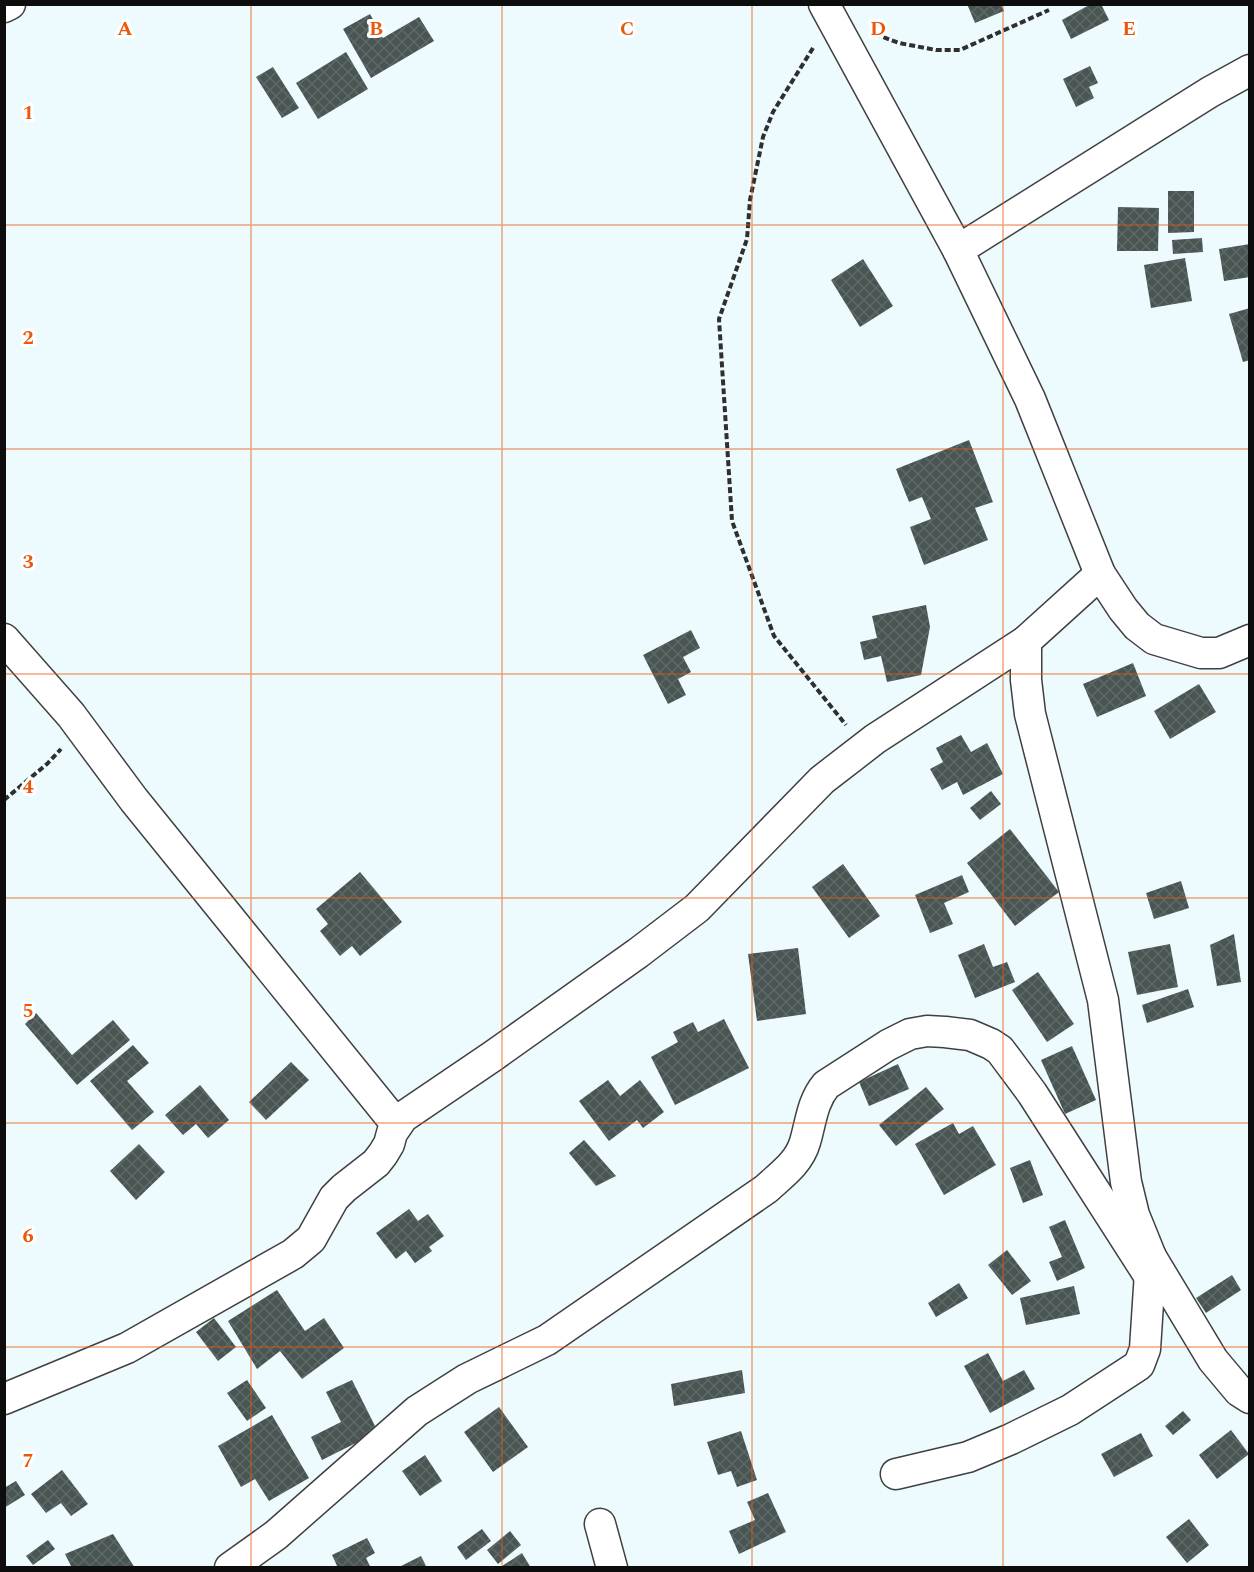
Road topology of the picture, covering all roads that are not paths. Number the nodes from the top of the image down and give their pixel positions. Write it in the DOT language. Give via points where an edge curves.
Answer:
graph roads {
  1 [pos="10,4"];
  2 [pos="4,7"];
  3 [pos="828,12"];
  4 [pos="1250,70"];
  5 [pos="958,250"];
  6 [pos="1100,574"];
  7 [pos="4,639"];
  8 [pos="1250,640"];
  9 [pos="1026,641"];
  10 [pos="396,1125"];
  11 [pos="1151,1267"];
  12 [pos="1250,1398"];
  13 [pos="4,1399"];
  14 [pos="896,1474"];
  15 [pos="600,1524"];
  16 [pos="230,1568"];
  17 [pos="612,1568"];
  1 -- 2 [label="street"];
  3 -- 5 [label="street"];
  4 -- 5 [label="street"];
  5 -- 6 [label="street" via="1030,399"];
  6 -- 8 [label="street" via="1137,626 1154,639 1201,652 1219,652"];
  6 -- 9 [label="street"];
  7 -- 10 [label="street" via="77,723 134,800"];
  9 -- 10 [label="street" via="865,747 822,780 697,908 493,1056 411,1110"];
  9 -- 11 [label="street" via="1030,714 1103,1000 1126,1182"];
  10 -- 13 [label="street" via="383,1154 334,1198 311,1239 293,1254 127,1348"];
  11 -- 12 [label="street" via="1213,1360"];
  11 -- 14 [label="street" via="1145,1348 1133,1371 1070,1410 1011,1439 968,1457"];
  11 -- 16 [label="street" via="1000,1050 970,1035 927,1031 910,1034 826,1084 794,1163 766,1189 547,1340 467,1379 417,1411 276,1535"];
  15 -- 17 [label="street"];
}
